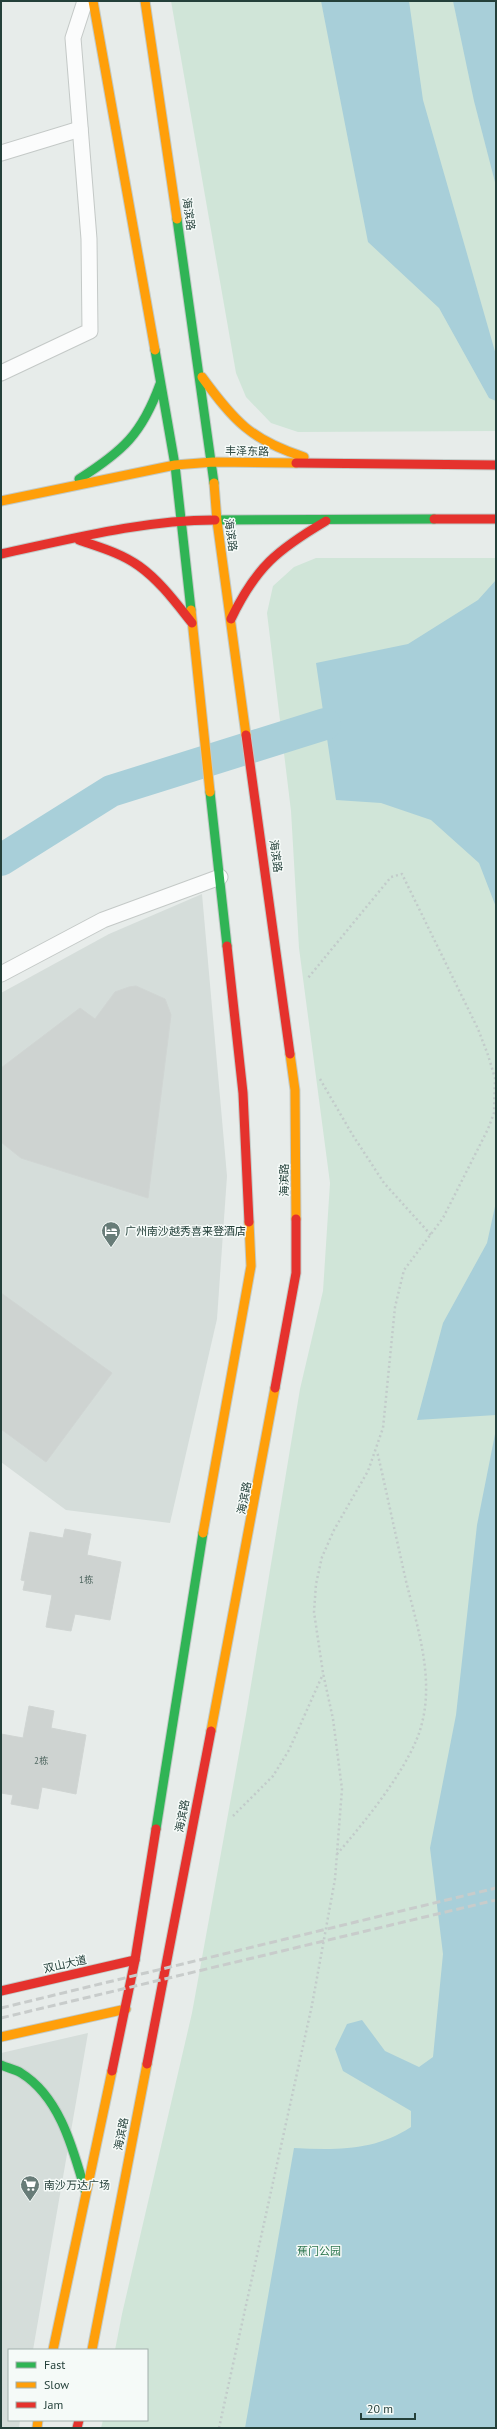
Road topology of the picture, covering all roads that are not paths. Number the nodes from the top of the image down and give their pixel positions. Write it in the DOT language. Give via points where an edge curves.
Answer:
graph roads {
  1 [pos="85,1"];
  2 [pos="93,1"];
  3 [pos="145,1"];
  4 [pos="80,129"];
  5 [pos="1,153"];
  6 [pos="1,373"];
  7 [pos="200,375"];
  8 [pos="160,382"];
  9 [pos="213,462"];
  10 [pos="174,464"];
  11 [pos="328,464"];
  12 [pos="496,465"];
  13 [pos="66,488"];
  14 [pos="1,501"];
  15 [pos="496,519"];
  16 [pos="180,520"];
  17 [pos="217,521"];
  18 [pos="326,521"];
  19 [pos="74,538"];
  20 [pos="1,554"];
  21 [pos="231,619"];
  22 [pos="192,623"];
  23 [pos="220,877"];
  24 [pos="1,974"];
  25 [pos="135,1960"];
  26 [pos="1,1992"];
  27 [pos="126,2009"];
  28 [pos="1,2037"];
  29 [pos="1,2065"];
  30 [pos="85,2190"];
  31 [pos="53,2349"];
  32 [pos="92,2349"];
  1 -- 4 [label="street" via="73,38"];
  2 -- 8 [label="street, 海滨路"];
  3 -- 7 [label="street, 海滨路"];
  4 -- 5 [label="street"];
  4 -- 6 [label="street" via="89,239 90,331"];
  7 -- 9 [label="street, 海滨路"];
  7 -- 11 [label="street" via="244,430 280,450"];
  8 -- 10 [label="street, 海滨路"];
  8 -- 13 [label="street" via="151,411 132,438 109,461"];
  9 -- 10 [label="street, 丰泽东路"];
  9 -- 11 [label="street, 丰泽东路"];
  9 -- 17 [label="street, 海滨路"];
  10 -- 13 [label="street, 丰泽东路"];
  10 -- 16 [label="street, 海滨路"];
  11 -- 12 [label="street, 丰泽东路"];
  13 -- 14 [label="street, 丰泽东路"];
  15 -- 18 [label="street"];
  16 -- 17 [label="street"];
  16 -- 19 [label="street"];
  16 -- 22 [label="street, 海滨路"];
  17 -- 18 [label="street"];
  17 -- 21 [label="street, 海滨路"];
  18 -- 21 [label="street" via="284,546 259,568 243,592"];
  19 -- 20 [label="street"];
  19 -- 22 [label="street" via="107,549 138,566 165,591"];
  21 -- 32 [label="street, 海滨路" via="295,1090 296,1274"];
  22 -- 23 [label="street, 海滨路"];
  23 -- 24 [label="street" via="103,920"];
  23 -- 25 [label="street, 海滨路" via="243,1093 251,1266 213,1469"];
  25 -- 26 [label="street, 双山大道"];
  25 -- 27 [label="street, 海滨路"];
  27 -- 28 [label="street"];
  27 -- 30 [label="street, 海滨路"];
  29 -- 30 [label="street" via="21,2073 41,2092 57,2115 73,2151"];
  30 -- 31 [label="street, 海滨路"];
}
